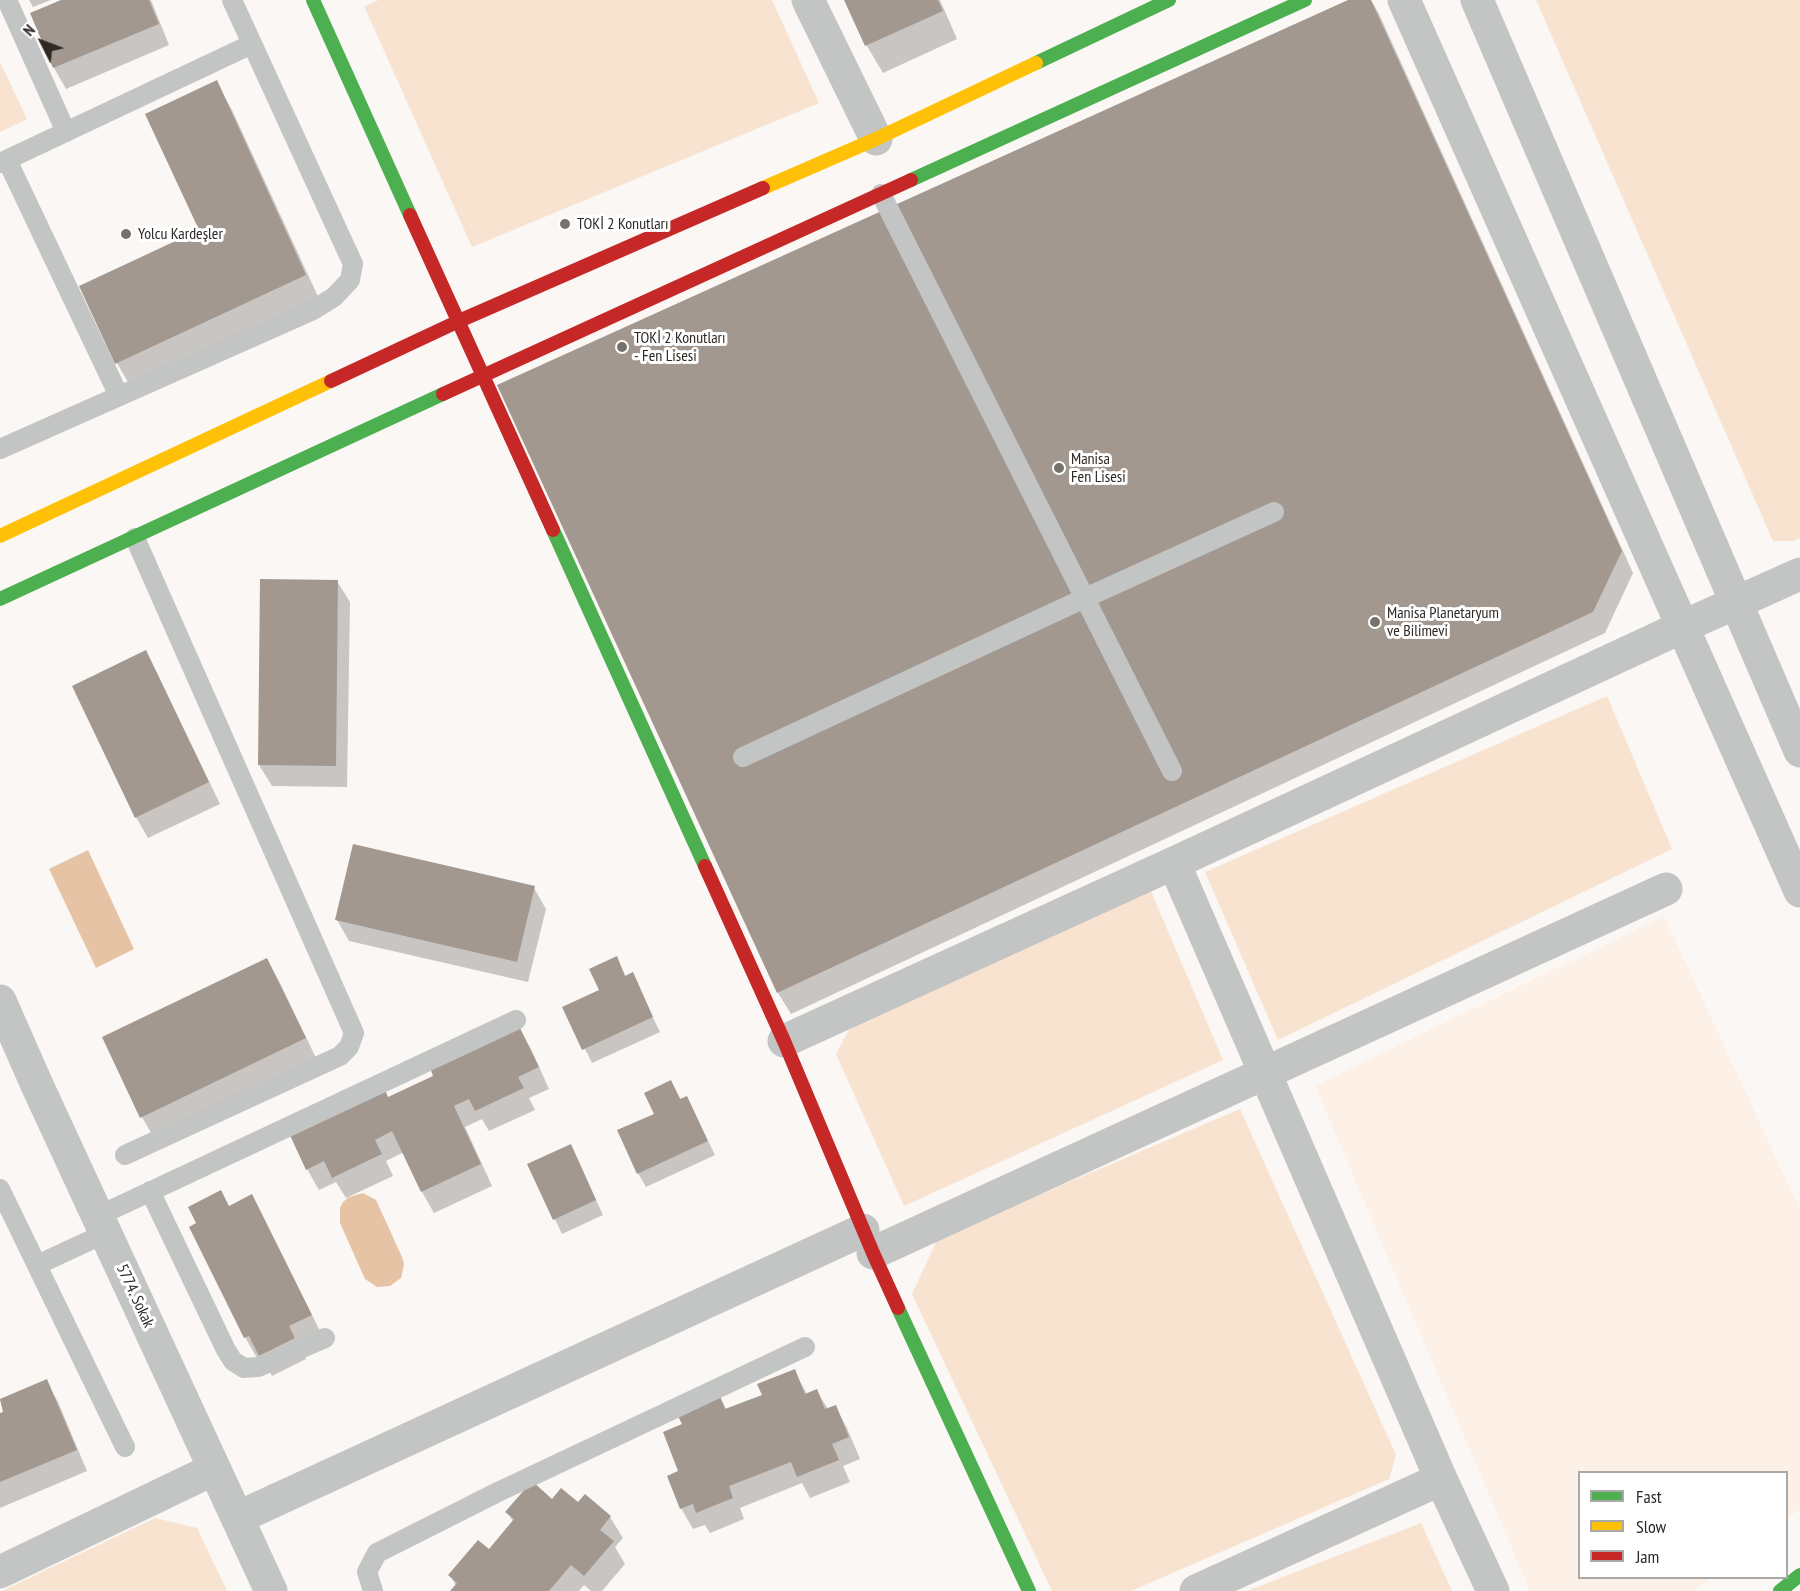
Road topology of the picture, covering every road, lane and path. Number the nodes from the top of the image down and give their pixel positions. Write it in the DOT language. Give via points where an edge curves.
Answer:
graph roads {
  1 [pos="7,0"];
  2 [pos="232,0"];
  3 [pos="808,0"];
  4 [pos="1169,0"];
  5 [pos="1305,0"];
  6 [pos="1404,0"];
  7 [pos="1477,0"];
  8 [pos="320,2"];
  9 [pos="252,44"];
  10 [pos="66,132"];
  11 [pos="876,139"];
  12 [pos="3,162"];
  13 [pos="881,194"];
  14 [pos="459,321"];
  15 [pos="483,376"];
  16 [pos="119,396"];
  17 [pos="0,449"];
  18 [pos="1274,512"];
  19 [pos="0,536"];
  20 [pos="135,538"];
  21 [pos="1800,574"];
  22 [pos="1085,598"];
  23 [pos="0,600"];
  24 [pos="1735,603"];
  25 [pos="1682,627"];
  26 [pos="1800,752"];
  27 [pos="742,757"];
  28 [pos="1172,771"];
  29 [pos="1174,863"];
  30 [pos="1666,890"];
  31 [pos="1800,891"];
  32 [pos="0,1001"];
  33 [pos="516,1020"];
  34 [pos="784,1041"];
  35 [pos="1264,1073"];
  36 [pos="125,1155"];
  37 [pos="0,1189"];
  38 [pos="150,1191"];
  39 [pos="102,1224"];
  40 [pos="868,1242"];
  41 [pos="37,1265"];
  42 [pos="325,1338"];
  43 [pos="805,1347"];
  44 [pos="125,1447"];
  45 [pos="214,1469"];
  46 [pos="1441,1479"];
  47 [pos="237,1518"];
  48 [pos="0,1572"];
  49 [pos="1800,1575"];
  50 [pos="271,1591"];
  51 [pos="373,1591"];
  52 [pos="1029,1591"];
  53 [pos="1196,1591"];
  54 [pos="1493,1591"];
  55 [pos="1780,1591"];
  1 -- 10 [label="lane"];
  2 -- 9 [label="lane"];
  3 -- 11 [label="street"];
  4 -- 11 [label="street"];
  5 -- 13 [label="street"];
  6 -- 25 [label="street"];
  7 -- 24 [label="street"];
  8 -- 14 [label="street"];
  9 -- 10 [label="lane"];
  9 -- 16 [label="lane" via="353,264 350,280 334,297 313,310"];
  10 -- 12 [label="lane"];
  11 -- 14 [label="street"];
  12 -- 16 [label="lane"];
  13 -- 15 [label="street"];
  13 -- 22 [label="lane"];
  14 -- 15 [label="street"];
  14 -- 19 [label="street"];
  15 -- 20 [label="street"];
  15 -- 34 [label="street"];
  16 -- 17 [label="lane"];
  18 -- 22 [label="lane"];
  20 -- 23 [label="street"];
  20 -- 36 [label="lane" via="354,1033 349,1047 340,1056"];
  21 -- 24 [label="street"];
  22 -- 27 [label="lane"];
  22 -- 28 [label="lane"];
  24 -- 25 [label="street"];
  24 -- 26 [label="street"];
  25 -- 29 [label="street"];
  25 -- 31 [label="street"];
  29 -- 34 [label="street"];
  29 -- 35 [label="street"];
  30 -- 35 [label="street"];
  32 -- 39 [label="street, 5774. Sokak"];
  33 -- 38 [label="lane"];
  34 -- 40 [label="street"];
  35 -- 40 [label="street"];
  35 -- 46 [label="street"];
  37 -- 41 [label="lane"];
  38 -- 39 [label="lane"];
  38 -- 42 [label="lane" via="233,1361 244,1368 258,1367"];
  39 -- 41 [label="lane"];
  39 -- 45 [label="street, 5774. Sokak"];
  40 -- 47 [label="street"];
  40 -- 52 [label="street"];
  41 -- 44 [label="lane"];
  43 -- 51 [label="lane" via="377,1553 367,1572"];
  45 -- 47 [label="street, 5774. Sokak"];
  45 -- 48 [label="street"];
  46 -- 53 [label="street"];
  46 -- 54 [label="street"];
  47 -- 50 [label="street, 5774. Sokak"];
  49 -- 55 [label="street"];
}
